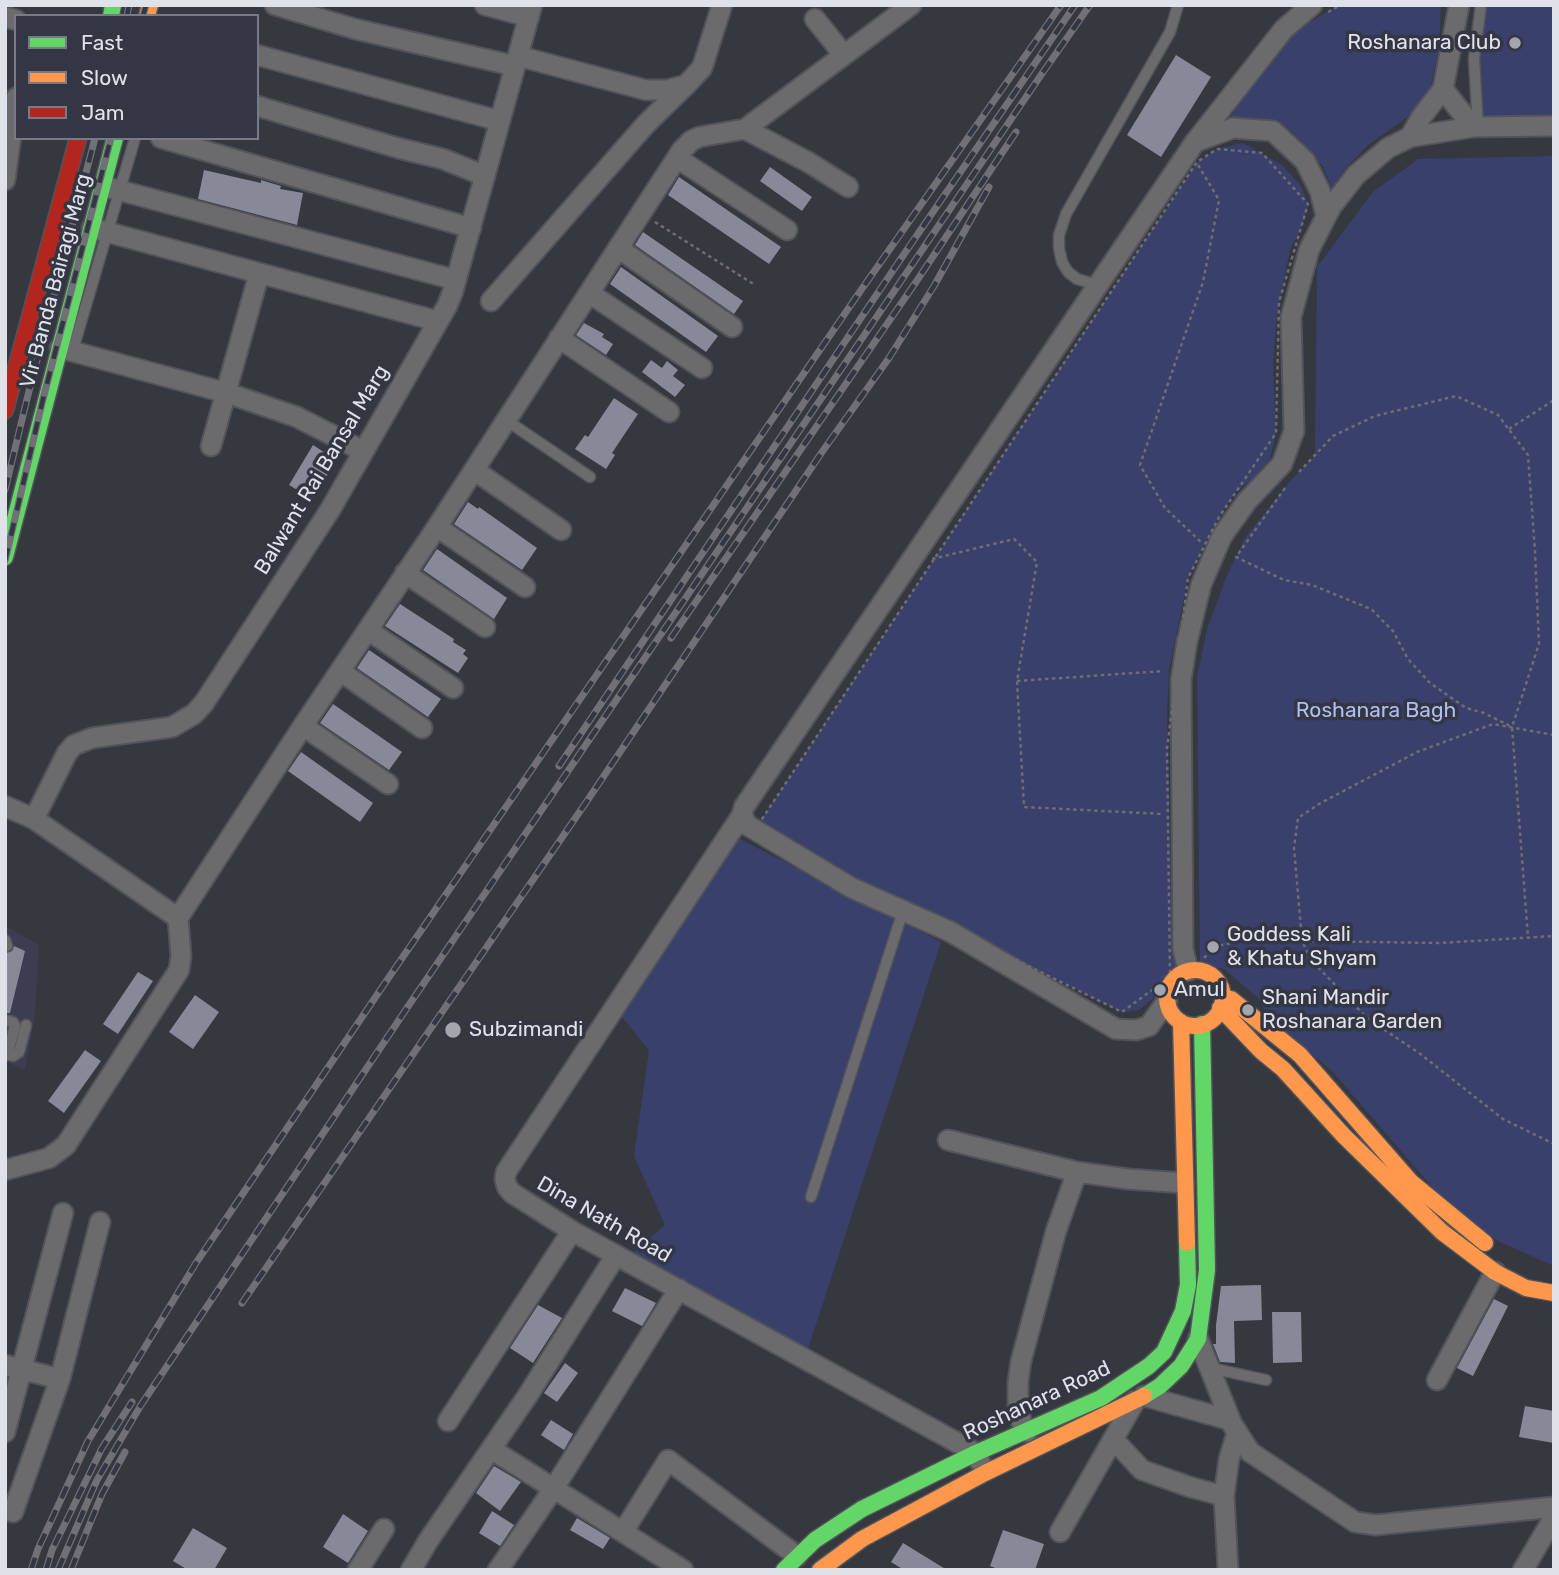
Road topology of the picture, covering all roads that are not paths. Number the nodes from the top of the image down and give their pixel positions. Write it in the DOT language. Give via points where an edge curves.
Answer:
graph roads {
  1 [pos="275,5"];
  2 [pos="485,5"];
  3 [pos="722,5"];
  4 [pos="911,5"];
  5 [pos="1178,5"];
  6 [pos="1459,5"];
  7 [pos="1481,5"];
  8 [pos="530,11"];
  9 [pos="1316,11"];
  10 [pos="815,19"];
  11 [pos="844,55"];
  12 [pos="259,56"];
  13 [pos="517,61"];
  14 [pos="686,85"];
  15 [pos="1443,89"];
  16 [pos="259,107"];
  17 [pos="14,112"];
  18 [pos="500,121"];
  19 [pos="1475,127"];
  20 [pos="1554,127"];
  21 [pos="745,129"];
  22 [pos="1410,137"];
  23 [pos="77,140"];
  24 [pos="115,140"];
  25 [pos="134,140"];
  26 [pos="186,142"];
  27 [pos="1195,142"];
  28 [pos="677,158"];
  29 [pos="485,176"];
  30 [pos="5,180"];
  31 [pos="848,187"];
  32 [pos="112,188"];
  33 [pos="1326,216"];
  34 [pos="471,228"];
  35 [pos="100,230"];
  36 [pos="787,230"];
  37 [pos="618,248"];
  38 [pos="260,274"];
  39 [pos="456,280"];
  40 [pos="1098,285"];
  41 [pos="589,293"];
  42 [pos="491,301"];
  43 [pos="436,321"];
  44 [pos="732,327"];
  45 [pos="559,338"];
  46 [pos="67,354"];
  47 [pos="702,368"];
  48 [pos="9,376"];
  49 [pos="61,387"];
  50 [pos="227,393"];
  51 [pos="5,410"];
  52 [pos="669,412"];
  53 [pos="506,420"];
  54 [pos="36,442"];
  55 [pos="211,446"];
  56 [pos="363,451"];
  57 [pos="474,470"];
  58 [pos="590,477"];
  59 [pos="437,527"];
  60 [pos="561,530"];
  61 [pos="5,557"];
  62 [pos="405,573"];
  63 [pos="525,587"];
  64 [pos="485,626"];
  65 [pos="368,629"];
  66 [pos="340,671"];
  67 [pos="453,688"];
  68 [pos="303,726"];
  69 [pos="422,728"];
  70 [pos="388,783"];
  71 [pos="5,806"];
  72 [pos="742,816"];
  73 [pos="34,819"];
  74 [pos="903,911"];
  75 [pos="178,918"];
  76 [pos="1194,970"];
  77 [pos="1222,991"];
  78 [pos="1167,1001"];
  79 [pos="1220,1008"];
  80 [pos="5,1020"];
  81 [pos="1181,1022"];
  82 [pos="1202,1024"];
  83 [pos="26,1025"];
  84 [pos="6,1054"];
  85 [pos="948,1140"];
  86 [pos="5,1170"];
  87 [pos="1077,1172"];
  88 [pos="1184,1183"];
  89 [pos="811,1197"];
  90 [pos="63,1213"];
  91 [pos="100,1222"];
  92 [pos="572,1231"];
  93 [pos="616,1255"];
  94 [pos="1498,1264"];
  95 [pos="679,1289"];
  96 [pos="1554,1293"];
  97 [pos="1198,1339"];
  98 [pos="14,1367"];
  99 [pos="1211,1367"];
  100 [pos="60,1379"];
  101 [pos="1266,1380"];
  102 [pos="1437,1380"];
  103 [pos="1140,1398"];
  104 [pos="448,1421"];
  105 [pos="1234,1427"];
  106 [pos="5,1432"];
  107 [pos="1027,1432"];
  108 [pos="1113,1439"];
  109 [pos="491,1449"];
  110 [pos="976,1453"];
  111 [pos="985,1473"];
  112 [pos="554,1488"];
  113 [pos="1224,1496"];
  114 [pos="1554,1507"];
  115 [pos="13,1512"];
  116 [pos="1554,1517"];
  117 [pos="384,1529"];
  118 [pos="623,1532"];
  119 [pos="1060,1532"];
  120 [pos="791,1563"];
  121 [pos="358,1570"];
  122 [pos="411,1570"];
  123 [pos="498,1570"];
  124 [pos="683,1570"];
  125 [pos="820,1570"];
  126 [pos="1228,1570"];
  127 [pos="1523,1570"];
  1 -- 13 [label="street" via="355,29"];
  2 -- 8 [label="street"];
  3 -- 14 [label="street" via="702,68"];
  4 -- 11 [label="street"];
  5 -- 40 [label="lane" via="1170,32 1066,214 1059,235 1068,272"];
  6 -- 15 [label="street"];
  7 -- 19 [label="lane" via="1474,59"];
  8 -- 13 [label="street, Balwant Rai Bansal Marg"];
  9 -- 27 [label="street, Dina Nath Road" via="1284,29"];
  10 -- 11 [label="street"];
  11 -- 21 [label="street"];
  12 -- 18 [label="street"];
  13 -- 14 [label="street" via="646,90"];
  13 -- 18 [label="street, Balwant Rai Bansal Marg"];
  14 -- 42 [label="street" via="646,124"];
  15 -- 19 [label="street"];
  15 -- 22 [label="street"];
  16 -- 29 [label="street" via="443,159"];
  17 -- 30 [label="street"];
  18 -- 29 [label="street, Balwant Rai Bansal Marg"];
  19 -- 20 [label="street"];
  19 -- 22 [label="street"];
  21 -- 28 [label="street" via="699,137"];
  21 -- 31 [label="street"];
  22 -- 33 [label="street" via="1388,148 1356,175"];
  23 -- 48 [label="street, Vir Banda Bairagi Marg"];
  24 -- 32 [label="street, Vir Banda Bairagi Marg"];
  25 -- 32 [label="lane"];
  26 -- 34 [label="street"];
  27 -- 33 [label="street" via="1233,128 1273,131 1305,161"];
  27 -- 40 [label="street, Dina Nath Road"];
  28 -- 36 [label="street"];
  28 -- 37 [label="street"];
  29 -- 34 [label="street, Balwant Rai Bansal Marg"];
  32 -- 35 [label="street, Vir Banda Bairagi Marg"];
  32 -- 39 [label="street"];
  33 -- 76 [label="street" via="1309,250 1291,317 1294,431 1283,464 1247,501 1222,536 1201,585 1187,642 1181,680 1183,949"];
  34 -- 39 [label="street, Balwant Rai Bansal Marg"];
  35 -- 38 [label="street"];
  35 -- 46 [label="street, Vir Banda Bairagi Marg"];
  37 -- 41 [label="street"];
  37 -- 44 [label="street"];
  38 -- 43 [label="street"];
  38 -- 50 [label="street"];
  39 -- 43 [label="street, Balwant Rai Bansal Marg"];
  40 -- 72 [label="street, Dina Nath Road"];
  41 -- 45 [label="street"];
  41 -- 47 [label="street"];
  43 -- 56 [label="street, Balwant Rai Bansal Marg"];
  45 -- 52 [label="street"];
  45 -- 53 [label="street"];
  46 -- 50 [label="street"];
  46 -- 54 [label="street, Vir Banda Bairagi Marg"];
  48 -- 51 [label="street, Vir Banda Bairagi Marg"];
  49 -- 54 [label="lane" via="47,433"];
  50 -- 55 [label="street"];
  50 -- 56 [label="street" via="297,417"];
  53 -- 57 [label="street"];
  53 -- 58 [label="lane"];
  54 -- 61 [label="street, Vir Banda Bairagi Marg"];
  56 -- 73 [label="street, Balwant Rai Bansal Marg" via="330,510 204,703 172,727 92,738 74,745"];
  57 -- 59 [label="street"];
  57 -- 60 [label="street"];
  59 -- 62 [label="street"];
  59 -- 63 [label="street"];
  62 -- 64 [label="street"];
  62 -- 65 [label="street"];
  65 -- 66 [label="street"];
  65 -- 67 [label="street"];
  66 -- 68 [label="street"];
  66 -- 69 [label="street"];
  68 -- 70 [label="street"];
  68 -- 75 [label="street"];
  71 -- 73 [label="street"];
  72 -- 74 [label="street" via="747,825 852,888"];
  72 -- 92 [label="street, Dina Nath Road" via="506,1172 512,1193"];
  73 -- 75 [label="street"];
  74 -- 78 [label="street" via="951,932 1116,1028 1149,1026"];
  74 -- 89 [label="lane"];
  75 -- 86 [label="street" via="179,970 66,1145 49,1158"];
  76 -- 77 [label="street" via="1215,979"];
  76 -- 78 [label="street" via="1173,980"];
  77 -- 79 [label="street"];
  77 -- 94 [label="street" via="1300,1055 1411,1182"];
  78 -- 81 [label="street"];
  79 -- 82 [label="street"];
  79 -- 94 [label="street" via="1442,1232"];
  80 -- 84 [label="lane" via="15,1026"];
  81 -- 82 [label="street"];
  81 -- 88 [label="street, Roshanara Road"];
  82 -- 97 [label="street, Roshanara Road" via="1206,1270"];
  83 -- 84 [label="lane" via="19,1052"];
  85 -- 87 [label="street"];
  87 -- 88 [label="street"];
  87 -- 107 [label="street" via="1021,1361 1018,1406"];
  88 -- 107 [label="street, Roshanara Road" via="1188,1285 1184,1311 1164,1352 1125,1384"];
  90 -- 98 [label="street"];
  91 -- 100 [label="street"];
  92 -- 93 [label="street, Dina Nath Road"];
  92 -- 104 [label="street"];
  93 -- 95 [label="street, Dina Nath Road"];
  93 -- 109 [label="street"];
  94 -- 96 [label="street" via="1526,1288"];
  94 -- 102 [label="street"];
  95 -- 110 [label="street, Dina Nath Road"];
  95 -- 112 [label="street"];
  97 -- 99 [label="street"];
  97 -- 103 [label="street, Roshanara Road" via="1181,1366"];
  98 -- 100 [label="street"];
  98 -- 106 [label="street"];
  99 -- 101 [label="lane"];
  99 -- 105 [label="street"];
  100 -- 115 [label="street"];
  103 -- 105 [label="street"];
  103 -- 108 [label="street"];
  103 -- 111 [label="street, Roshanara Road"];
  105 -- 113 [label="street"];
  105 -- 114 [label="street" via="1250,1452 1365,1525"];
  107 -- 110 [label="street, Roshanara Road"];
  108 -- 113 [label="street" via="1142,1470"];
  108 -- 119 [label="street"];
  109 -- 112 [label="street"];
  109 -- 122 [label="street"];
  110 -- 111 [label="street"];
  110 -- 120 [label="street, Roshanara Road" via="862,1509 831,1528"];
  111 -- 125 [label="street, Roshanara Road" via="862,1539"];
  112 -- 118 [label="street"];
  112 -- 123 [label="street"];
  113 -- 126 [label="street"];
  116 -- 127 [label="street"];
  117 -- 121 [label="street"];
  118 -- 120 [label="street" via="668,1460"];
  118 -- 124 [label="street"];
}
